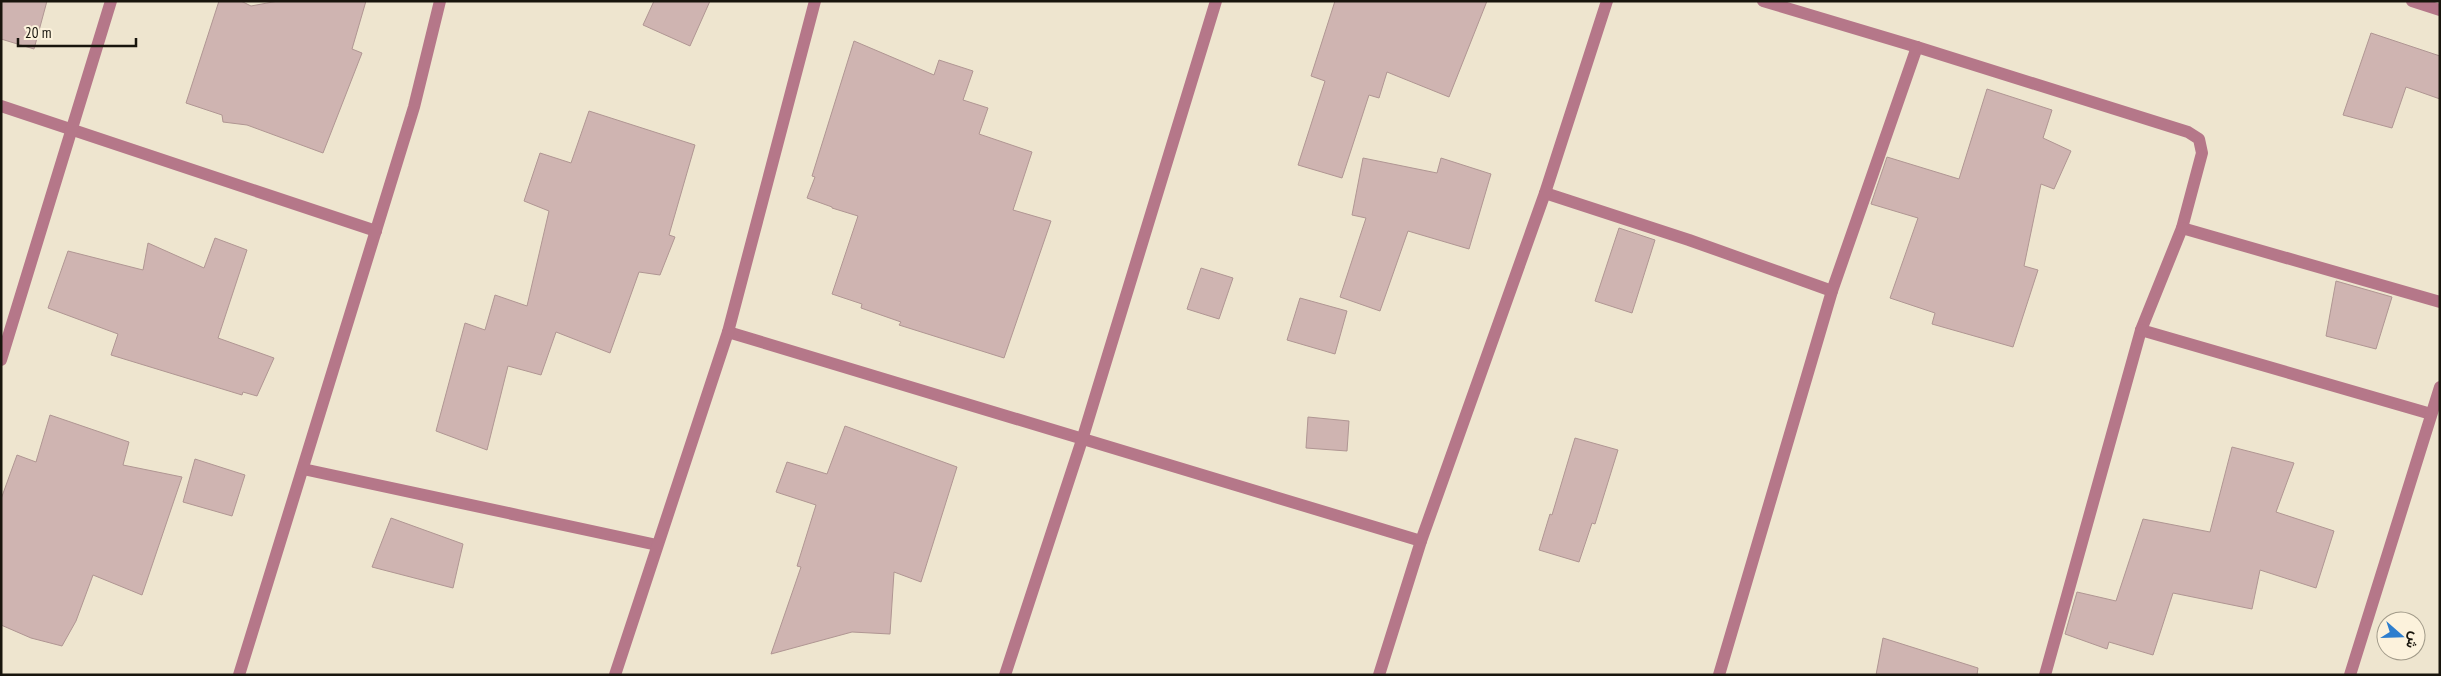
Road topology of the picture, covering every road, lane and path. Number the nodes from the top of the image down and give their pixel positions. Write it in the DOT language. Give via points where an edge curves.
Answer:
graph roads {
  1 [pos="112,1"];
  2 [pos="440,1"];
  3 [pos="815,1"];
  4 [pos="1216,1"];
  5 [pos="1607,1"];
  6 [pos="1763,1"];
  7 [pos="2412,1"];
  8 [pos="2440,10"];
  9 [pos="1917,47"];
  10 [pos="1,106"];
  11 [pos="73,130"];
  12 [pos="1545,192"];
  13 [pos="2182,228"];
  14 [pos="376,231"];
  15 [pos="1832,291"];
  16 [pos="2440,302"];
  17 [pos="2141,330"];
  18 [pos="728,332"];
  19 [pos="1,360"];
  20 [pos="2440,387"];
  21 [pos="2431,414"];
  22 [pos="1082,440"];
  23 [pos="303,469"];
  24 [pos="1421,541"];
  25 [pos="657,545"];
  26 [pos="239,675"];
  27 [pos="615,675"];
  28 [pos="1005,675"];
  29 [pos="1379,675"];
  30 [pos="1719,675"];
  31 [pos="2044,675"];
  32 [pos="2350,675"];
  1 -- 11 [label="street"];
  2 -- 14 [label="street" via="414,107"];
  3 -- 18 [label="street"];
  4 -- 22 [label="street"];
  5 -- 12 [label="street"];
  6 -- 9 [label="street"];
  7 -- 8 [label="street"];
  9 -- 13 [label="street" via="2188,132 2199,139 2202,153"];
  9 -- 15 [label="street"];
  10 -- 11 [label="street"];
  11 -- 14 [label="street"];
  11 -- 19 [label="street"];
  12 -- 15 [label="street"];
  12 -- 24 [label="street"];
  13 -- 16 [label="street"];
  13 -- 17 [label="street"];
  14 -- 23 [label="street"];
  15 -- 30 [label="street"];
  17 -- 21 [label="street"];
  17 -- 31 [label="street"];
  18 -- 22 [label="street"];
  18 -- 25 [label="street"];
  20 -- 21 [label="street"];
  21 -- 32 [label="street"];
  22 -- 24 [label="street"];
  22 -- 28 [label="street"];
  23 -- 25 [label="street"];
  23 -- 26 [label="street"];
  24 -- 29 [label="street"];
  25 -- 27 [label="street"];
}
